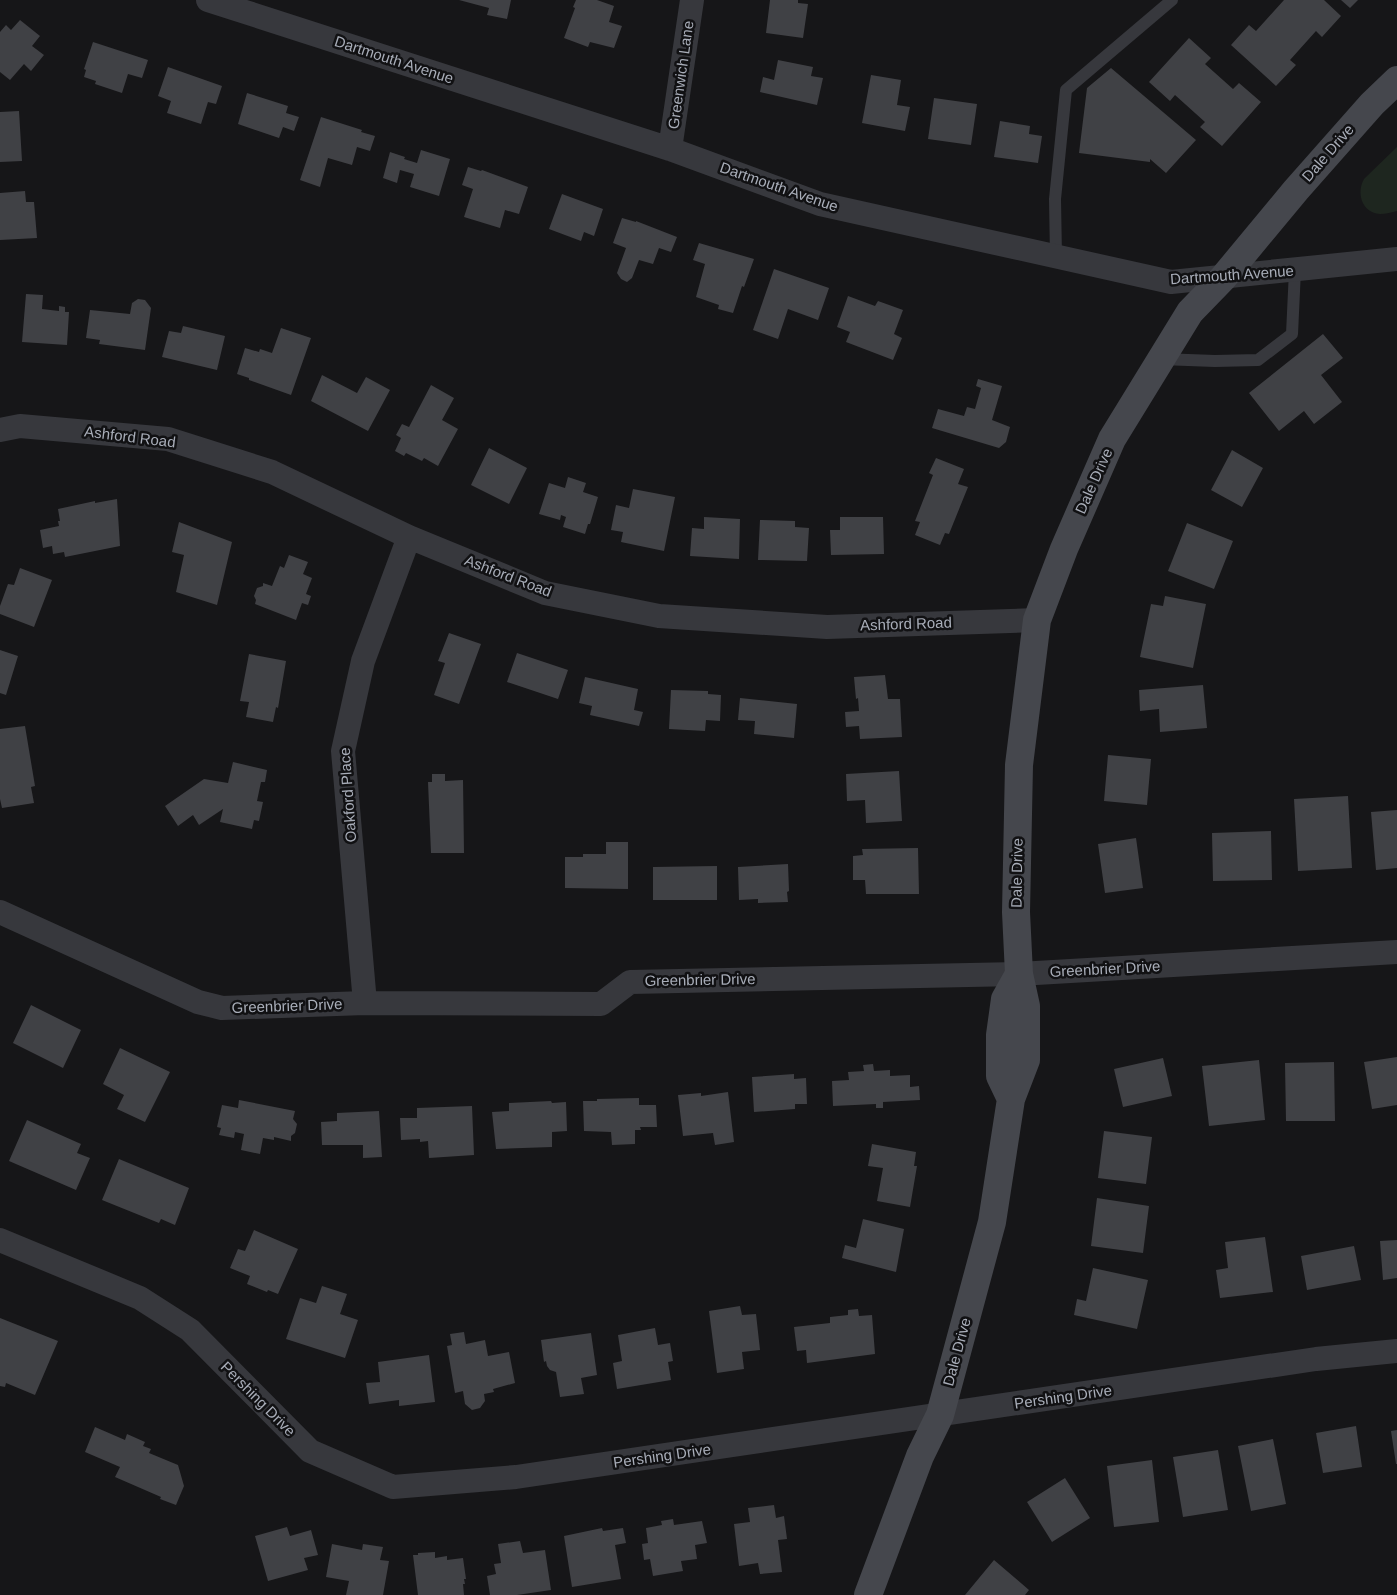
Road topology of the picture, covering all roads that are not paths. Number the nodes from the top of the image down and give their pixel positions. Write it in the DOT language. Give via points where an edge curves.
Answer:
graph roads {
  1 [pos="208,0"];
  2 [pos="692,0"];
  3 [pos="1172,0"];
  4 [pos="1397,80"];
  5 [pos="670,149"];
  6 [pos="1056,256"];
  7 [pos="1397,259"];
  8 [pos="1295,270"];
  9 [pos="1223,278"];
  10 [pos="1161,359"];
  11 [pos="0,430"];
  12 [pos="409,537"];
  13 [pos="1037,620"];
  14 [pos="0,912"];
  15 [pos="1397,952"];
  16 [pos="1019,974"];
  17 [pos="365,1003"];
  18 [pos="0,1240"];
  19 [pos="1397,1351"];
  20 [pos="940,1415"];
  21 [pos="868,1595"];
  1 -- 5 [label="street, Dartmouth Avenue"];
  2 -- 5 [label="street, Greenwich Lane"];
  3 -- 6 [label="lane" via="1066,90 1055,198"];
  4 -- 9 [label="street, Dale Drive" via="1296,190"];
  5 -- 6 [label="street, Dartmouth Avenue" via="820,204"];
  6 -- 9 [label="street, Dartmouth Avenue" via="1171,282"];
  7 -- 8 [label="street, Dartmouth Avenue"];
  8 -- 9 [label="street, Dartmouth Avenue"];
  8 -- 10 [label="lane" via="1292,334 1258,360"];
  9 -- 10 [label="street, Dale Drive" via="1190,312"];
  10 -- 13 [label="street, Dale Drive" via="1112,439"];
  11 -- 12 [label="street, Ashford Road" via="20,426 168,439 272,472"];
  12 -- 13 [label="street, Ashford Road" via="545,593 659,616 827,627"];
  12 -- 17 [label="street, Oakford Place" via="362,661 342,750"];
  13 -- 16 [label="street, Dale Drive" via="1019,765 1016,912"];
  14 -- 17 [label="street, Greenbrier Drive" via="198,1002 222,1008"];
  15 -- 16 [label="street, Greenbrier Drive"];
  16 -- 17 [label="street, Greenbrier Drive" via="630,982 600,1004"];
  16 -- 20 [label="street, Dale Drive" via="1026,1006 1026,1060 1010,1099 992,1222"];
  18 -- 20 [label="street, Pershing Drive" via="140,1298 190,1330 310,1451 393,1487 516,1477"];
  19 -- 20 [label="street, Pershing Drive" via="1316,1359"];
  20 -- 21 [label="street, Dale Drive" via="920,1456"];
}
